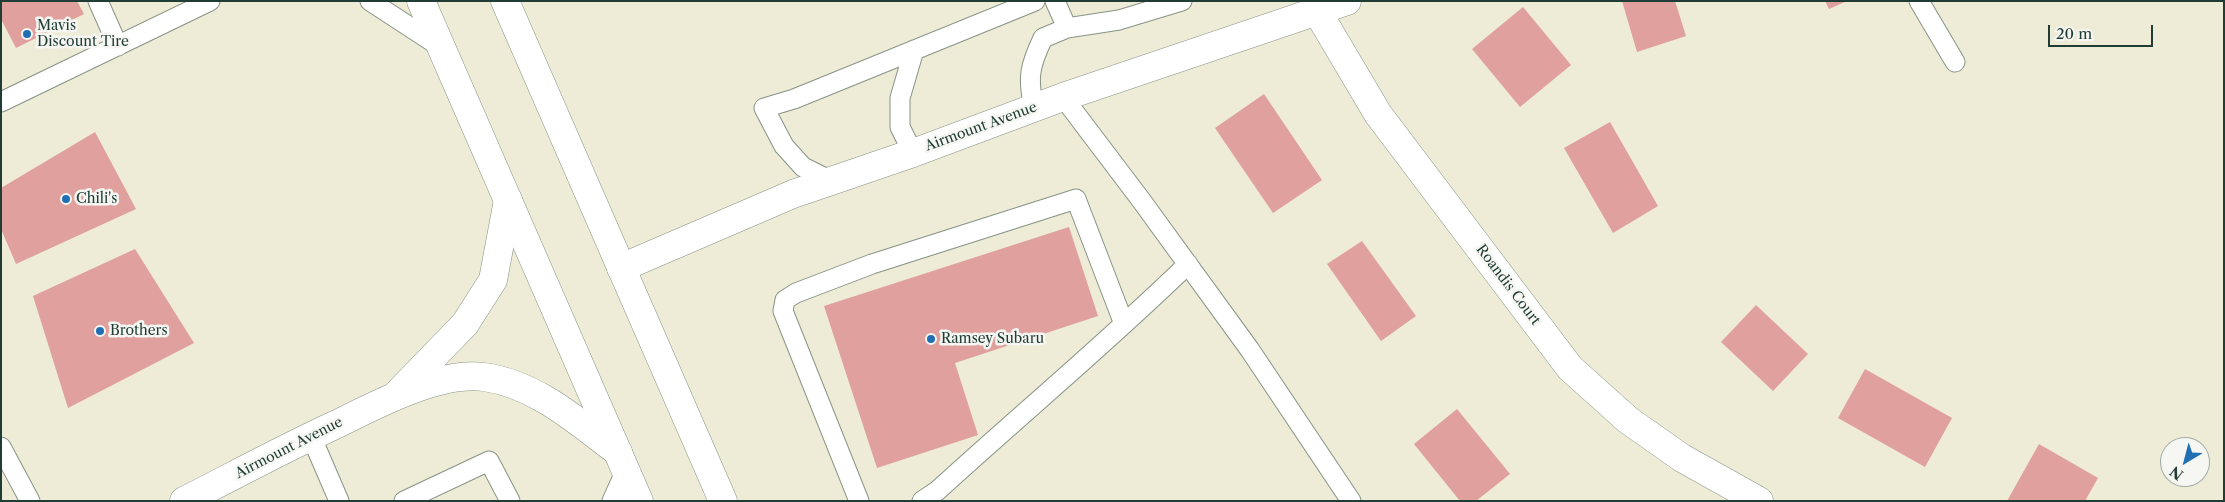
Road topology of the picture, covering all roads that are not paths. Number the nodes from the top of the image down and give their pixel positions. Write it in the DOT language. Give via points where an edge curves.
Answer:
graph roads {
  1 [pos="98,1"];
  2 [pos="210,1"];
  3 [pos="370,1"];
  4 [pos="421,1"];
  5 [pos="505,1"];
  6 [pos="1035,1"];
  7 [pos="1055,1"];
  8 [pos="1182,1"];
  9 [pos="1348,1"];
  10 [pos="1919,1"];
  11 [pos="1317,11"];
  12 [pos="1068,28"];
  13 [pos="118,46"];
  14 [pos="442,48"];
  15 [pos="914,50"];
  16 [pos="1955,62"];
  17 [pos="1063,97"];
  18 [pos="1,102"];
  19 [pos="1034,107"];
  20 [pos="913,153"];
  21 [pos="831,181"];
  22 [pos="508,200"];
  23 [pos="1188,264"];
  24 [pos="621,268"];
  25 [pos="1124,324"];
  26 [pos="395,396"];
  27 [pos="311,436"];
  28 [pos="1,446"];
  29 [pos="622,461"];
  30 [pos="30,501"];
  31 [pos="184,501"];
  32 [pos="339,501"];
  33 [pos="404,501"];
  34 [pos="510,501"];
  35 [pos="612,501"];
  36 [pos="639,501"];
  37 [pos="723,501"];
  38 [pos="859,501"];
  39 [pos="922,501"];
  40 [pos="1351,501"];
  41 [pos="1759,501"];
  1 -- 13 [label="lane"];
  2 -- 13 [label="lane"];
  3 -- 14 [label="lane"];
  4 -- 14 [label="main road"];
  5 -- 24 [label="main road"];
  6 -- 15 [label="lane"];
  7 -- 12 [label="lane"];
  8 -- 12 [label="lane" via="1119,20"];
  9 -- 11 [label="main road, Airmount Avenue"];
  10 -- 16 [label="lane"];
  11 -- 17 [label="main road, Airmount Avenue"];
  11 -- 41 [label="main road, Roandis Court" via="1378,114 1570,368 1628,420 1682,458"];
  12 -- 19 [label="lane" via="1043,38 1032,61 1029,86"];
  13 -- 18 [label="lane"];
  14 -- 22 [label="main road"];
  15 -- 20 [label="lane" via="900,98 900,127"];
  15 -- 21 [label="lane" via="764,108 784,146 803,167"];
  17 -- 19 [label="main road, Airmount Avenue"];
  17 -- 23 [label="lane"];
  19 -- 20 [label="main road, Airmount Avenue"];
  20 -- 21 [label="main road, Airmount Avenue"];
  21 -- 24 [label="main road, Airmount Avenue" via="793,194"];
  22 -- 26 [label="main road, Airmount Avenue" via="493,280 465,324"];
  22 -- 29 [label="main road"];
  23 -- 25 [label="lane"];
  23 -- 40 [label="lane"];
  24 -- 37 [label="main road"];
  25 -- 38 [label="lane" via="1076,199 872,264 796,293 786,300 783,312"];
  25 -- 39 [label="lane"];
  26 -- 27 [label="main road, Airmount Avenue"];
  26 -- 29 [label="main road, Airmount Avenue" via="450,379 482,377 507,382 552,402"];
  27 -- 31 [label="main road, Airmount Avenue"];
  27 -- 32 [label="lane"];
  28 -- 30 [label="lane"];
  29 -- 35 [label="lane"];
  29 -- 36 [label="main road"];
  33 -- 34 [label="lane" via="489,461"];
}
